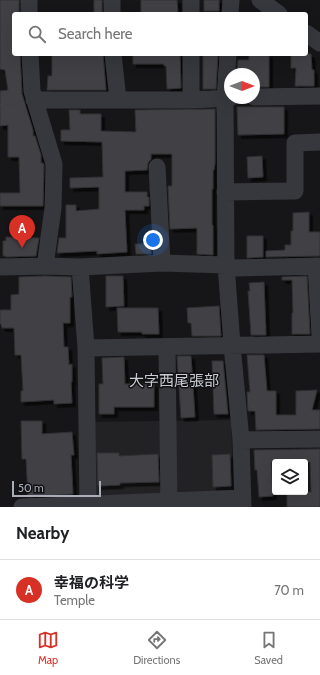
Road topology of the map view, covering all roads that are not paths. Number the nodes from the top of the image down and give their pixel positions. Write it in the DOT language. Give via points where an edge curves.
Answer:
graph roads {
  1 [pos="29,0"];
  2 [pos="112,0"];
  3 [pos="191,0"];
  4 [pos="231,0"];
  5 [pos="260,0"];
  6 [pos="29,12"];
  7 [pos="112,12"];
  8 [pos="191,12"];
  9 [pos="230,12"];
  10 [pos="276,12"];
  11 [pos="308,34"];
  12 [pos="320,43"];
  13 [pos="30,56"];
  14 [pos="113,56"];
  15 [pos="191,56"];
  16 [pos="228,56"];
  17 [pos="228,68"];
  18 [pos="320,96"];
  19 [pos="260,97"];
  20 [pos="224,98"];
  21 [pos="118,100"];
  22 [pos="191,100"];
  23 [pos="35,102"];
  24 [pos="228,104"];
  25 [pos="320,142"];
  26 [pos="157,167"];
  27 [pos="225,192"];
  28 [pos="162,263"];
  29 [pos="226,265"];
  30 [pos="45,266"];
  31 [pos="318,266"];
  32 [pos="80,267"];
  33 [pos="0,268"];
  34 [pos="320,336"];
  35 [pos="320,344"];
  36 [pos="232,345"];
  37 [pos="167,347"];
  38 [pos="86,348"];
  39 [pos="320,439"];
  40 [pos="241,440"];
  41 [pos="243,502"];
  42 [pos="169,504"];
  43 [pos="88,506"];
  44 [pos="22,507"];
  1 -- 6 [label="street"];
  2 -- 7 [label="street"];
  3 -- 8 [label="street"];
  4 -- 9 [label="street"];
  5 -- 10 [label="street"];
  11 -- 12 [label="street"];
  13 -- 23 [label="street"];
  14 -- 21 [label="street"];
  15 -- 22 [label="street"];
  16 -- 17 [label="street"];
  18 -- 19 [label="street"];
  20 -- 22 [label="street"];
  21 -- 22 [label="street"];
  21 -- 23 [label="street"];
  23 -- 30 [label="street" via="54,164 53,208"];
  24 -- 27 [label="street"];
  25 -- 27 [label="street" via="295,143 295,191"];
  26 -- 28 [label="street"];
  27 -- 29 [label="street"];
  28 -- 29 [label="street"];
  28 -- 32 [label="street"];
  29 -- 31 [label="street" via="234,268"];
  29 -- 36 [label="street"];
  30 -- 32 [label="street"];
  30 -- 33 [label="street"];
  31 -- 34 [label="street"];
  32 -- 38 [label="street"];
  35 -- 36 [label="street"];
  36 -- 37 [label="street"];
  36 -- 40 [label="street"];
  37 -- 38 [label="street"];
  37 -- 42 [label="street"];
  38 -- 43 [label="street"];
  39 -- 40 [label="street"];
  40 -- 41 [label="street"];
  41 -- 42 [label="street"];
  42 -- 43 [label="street"];
  43 -- 44 [label="street"];
}
